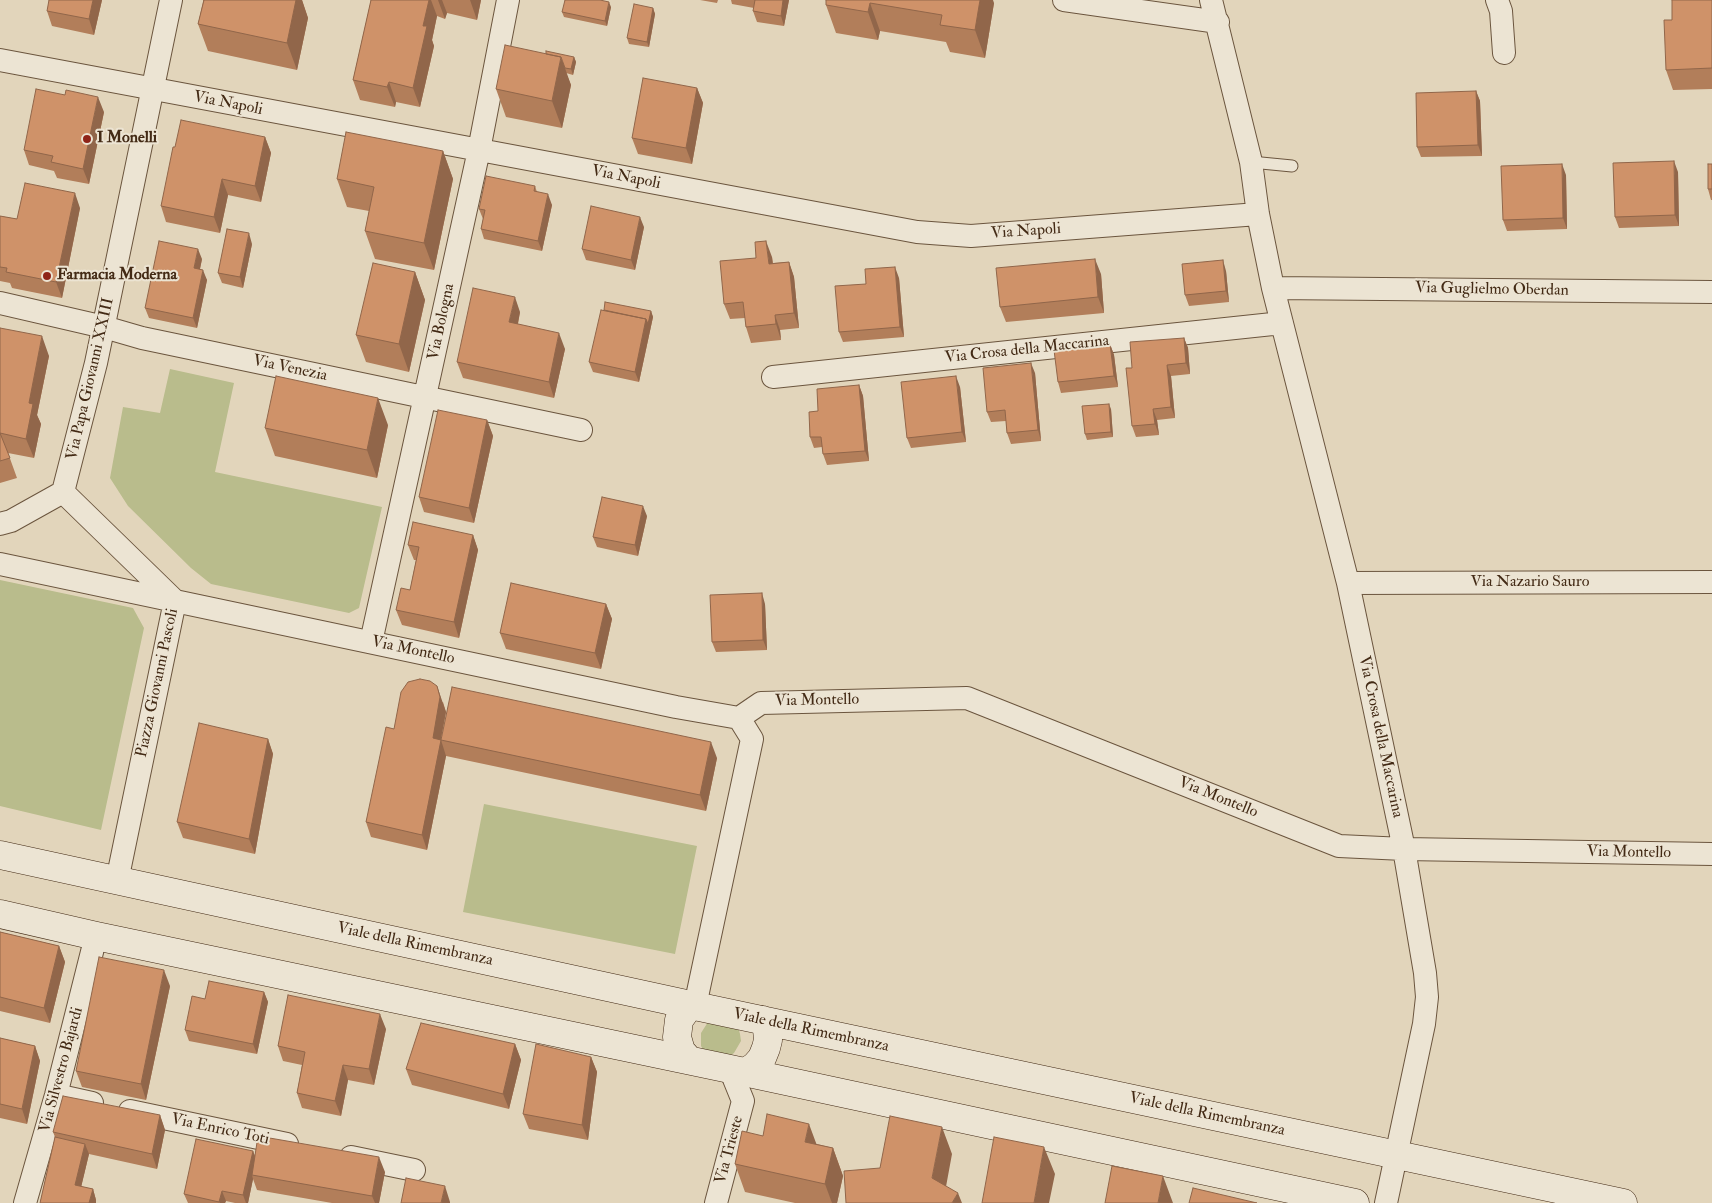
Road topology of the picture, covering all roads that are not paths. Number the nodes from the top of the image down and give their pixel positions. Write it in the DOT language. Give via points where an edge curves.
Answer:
graph roads {
  1 [pos="171,0"];
  2 [pos="508,0"];
  3 [pos="1064,0"];
  4 [pos="1211,0"];
  5 [pos="1497,0"];
  6 [pos="1218,22"];
  7 [pos="1504,53"];
  8 [pos="0,60"];
  9 [pos="153,90"];
  10 [pos="479,150"];
  11 [pos="1251,162"];
  12 [pos="1292,166"];
  13 [pos="1258,214"];
  14 [pos="1273,288"];
  15 [pos="1712,292"];
  16 [pos="0,303"];
  17 [pos="1282,324"];
  18 [pos="104,327"];
  19 [pos="773,378"];
  20 [pos="425,398"];
  21 [pos="581,430"];
  22 [pos="63,492"];
  23 [pos="0,524"];
  24 [pos="0,564"];
  25 [pos="1712,582"];
  26 [pos="1348,583"];
  27 [pos="175,601"];
  28 [pos="371,642"];
  29 [pos="739,718"];
  30 [pos="1404,849"];
  31 [pos="1712,854"];
  32 [pos="0,855"];
  33 [pos="117,881"];
  34 [pos="0,914"];
  35 [pos="96,936"];
  36 [pos="692,1006"];
  37 [pos="763,1020"];
  38 [pos="690,1060"];
  39 [pos="738,1070"];
  40 [pos="56,1095"];
  41 [pos="1396,1155"];
  42 [pos="414,1170"];
  43 [pos="25,1203"];
  44 [pos="716,1203"];
  45 [pos="1355,1203"];
  46 [pos="1386,1203"];
  47 [pos="1623,1203"];
  1 -- 9 [label="street, Via Papa Giovanni XXIII"];
  2 -- 10 [label="street, Via Bologna"];
  3 -- 6 [label="street"];
  4 -- 6 [label="street, Via Crosa della Maccarina"];
  5 -- 7 [label="street" via="1501,11"];
  6 -- 11 [label="street, Via Crosa della Maccarina"];
  8 -- 9 [label="street, Via Napoli"];
  9 -- 10 [label="street, Via Napoli"];
  9 -- 18 [label="street, Via Papa Giovanni XXIII"];
  10 -- 13 [label="street, Via Napoli" via="917,232 971,236"];
  10 -- 20 [label="street, Via Bologna"];
  11 -- 12 [label="lane"];
  11 -- 13 [label="street, Via Crosa della Maccarina"];
  13 -- 14 [label="street, Via Crosa della Maccarina"];
  14 -- 15 [label="street, Via Guglielmo Oberdan"];
  14 -- 17 [label="street, Via Crosa della Maccarina"];
  16 -- 18 [label="street, Via Venezia"];
  17 -- 19 [label="street, Via Crosa della Maccarina"];
  17 -- 26 [label="street, Via Crosa della Maccarina"];
  18 -- 20 [label="street, Via Venezia" via="142,338"];
  18 -- 22 [label="street, Via Papa Giovanni XXIII"];
  20 -- 21 [label="street, Via Venezia"];
  20 -- 28 [label="street, Via Bologna"];
  22 -- 23 [label="street"];
  22 -- 27 [label="street"];
  24 -- 27 [label="street, Piazza Giovanni Pascoli"];
  25 -- 26 [label="street, Via Nazario Sauro"];
  26 -- 30 [label="street, Via Crosa della Maccarina"];
  27 -- 28 [label="street, Via Montello"];
  27 -- 33 [label="street, Piazza Giovanni Pascoli"];
  28 -- 29 [label="street, Via Montello"];
  29 -- 30 [label="street, Via Montello" via="761,703 967,698 1339,846"];
  29 -- 36 [label="street" via="752,739"];
  30 -- 31 [label="street, Via Montello"];
  30 -- 41 [label="street, Via Crosa della Maccarina" via="1427,997"];
  32 -- 33 [label="street, Viale della Rimembranza"];
  33 -- 36 [label="street, Viale della Rimembranza"];
  34 -- 35 [label="street"];
  35 -- 38 [label="street"];
  35 -- 40 [label="street, Via Silvestro Bajardi"];
  36 -- 37 [label="street, Viale della Rimembranza"];
  36 -- 38 [label="street" via="679,1020 677,1037 681,1052"];
  37 -- 39 [label="street" via="768,1040 762,1058 755,1066"];
  37 -- 41 [label="street, Viale della Rimembranza"];
  38 -- 39 [label="street"];
  39 -- 44 [label="street, Via Trieste" via="743,1101"];
  39 -- 45 [label="street"];
  40 -- 42 [label="street, Via Enrico Toti"];
  40 -- 43 [label="street, Via Silvestro Bajardi"];
  41 -- 46 [label="street, Via Crosa della Maccarina"];
  41 -- 47 [label="street, Viale della Rimembranza"];
}
